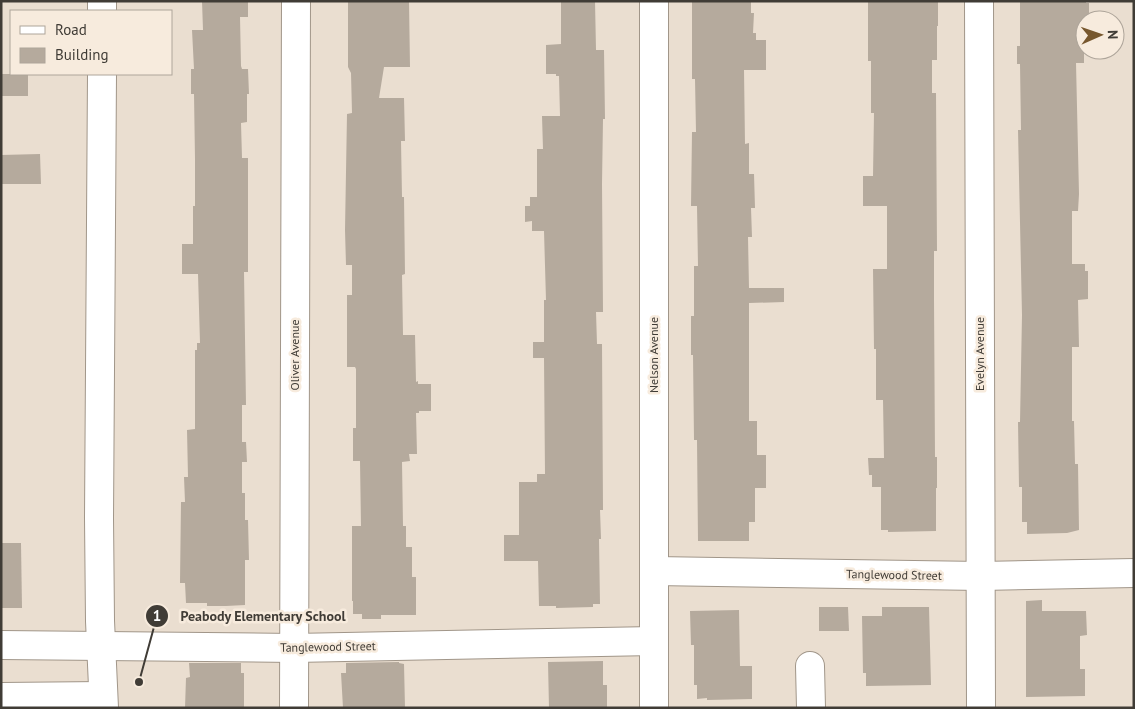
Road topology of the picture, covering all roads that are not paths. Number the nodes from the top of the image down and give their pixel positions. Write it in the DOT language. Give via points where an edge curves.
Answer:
graph roads {
  1 [pos="296,1"];
  2 [pos="654,1"];
  3 [pos="979,1"];
  4 [pos="102,75"];
  5 [pos="655,571"];
  6 [pos="1134,574"];
  7 [pos="981,576"];
  8 [pos="654,640"];
  9 [pos="1,645"];
  10 [pos="102,646"];
  11 [pos="294,648"];
  12 [pos="810,666"];
  13 [pos="1,697"];
  14 [pos="104,702"];
  15 [pos="294,708"];
  16 [pos="654,708"];
  17 [pos="811,708"];
  18 [pos="981,708"];
  1 -- 11 [label="street, Oliver Avenue"];
  2 -- 5 [label="street, Nelson Avenue"];
  3 -- 7 [label="street, Evelyn Avenue"];
  4 -- 10 [label="street"];
  5 -- 7 [label="street, Tanglewood Street"];
  5 -- 8 [label="street, Nelson Avenue"];
  6 -- 7 [label="street, Tanglewood Street"];
  7 -- 18 [label="street, Evelyn Avenue"];
  8 -- 11 [label="street, Tanglewood Street"];
  8 -- 16 [label="street, Nelson Avenue"];
  9 -- 10 [label="street, Tanglewood Street"];
  10 -- 11 [label="street, Tanglewood Street"];
  10 -- 14 [label="street"];
  11 -- 15 [label="street, Oliver Avenue"];
  12 -- 17 [label="street"];
  13 -- 14 [label="street"];
}
